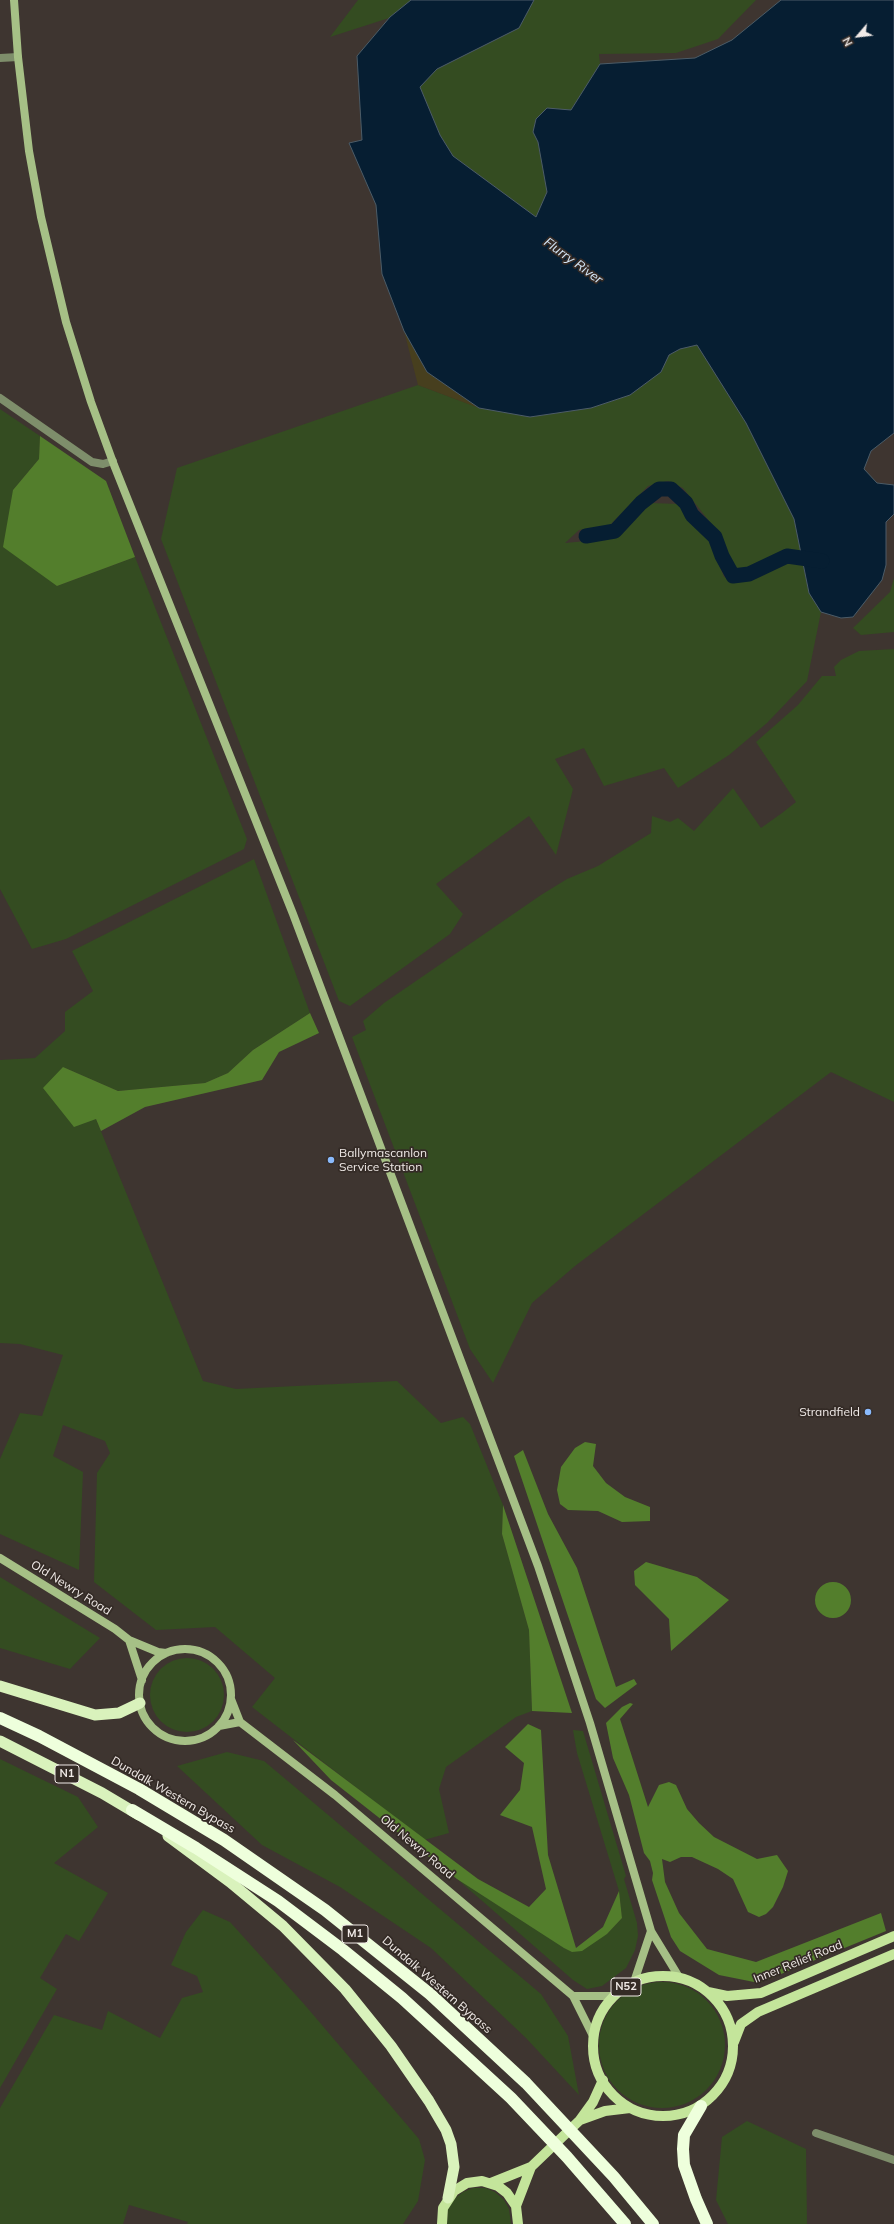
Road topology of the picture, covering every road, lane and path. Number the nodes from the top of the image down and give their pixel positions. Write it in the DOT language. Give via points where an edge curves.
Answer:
graph roads {
  1 [pos="14,0"];
  2 [pos="18,56"];
  3 [pos="0,58"];
  4 [pos="0,398"];
  5 [pos="113,461"];
  6 [pos="0,1558"];
  7 [pos="129,1640"];
  8 [pos="166,1653"];
  9 [pos="142,1680"];
  10 [pos="0,1686"];
  11 [pos="231,1699"];
  12 [pos="140,1703"];
  13 [pos="0,1718"];
  14 [pos="240,1722"];
  15 [pos="219,1726"];
  16 [pos="0,1741"];
  17 [pos="132,1810"];
  18 [pos="651,1931"];
  19 [pos="894,1936"];
  20 [pos="894,1954"];
  21 [pos="679,1977"];
  22 [pos="634,1982"];
  23 [pos="708,1992"];
  24 [pos="572,1996"];
  25 [pos="614,1996"];
  26 [pos="594,2038"];
  27 [pos="734,2042"];
  28 [pos="603,2080"];
  29 [pos="701,2106"];
  30 [pos="630,2108"];
  31 [pos="580,2120"];
  32 [pos="819,2134"];
  33 [pos="894,2160"];
  34 [pos="531,2168"];
  35 [pos="490,2183"];
  36 [pos="448,2198"];
  37 [pos="516,2206"];
  38 [pos="442,2224"];
  39 [pos="518,2224"];
  40 [pos="625,2224"];
  41 [pos="653,2224"];
  42 [pos="707,2224"];
  1 -- 2 [label="main road"];
  2 -- 3 [label="street"];
  2 -- 5 [label="main road" via="29,151 51,261 66,322"];
  4 -- 5 [label="street" via="92,462 103,464"];
  5 -- 18 [label="main road" via="287,900 538,1566 590,1723"];
  6 -- 7 [label="main road, Old Newry Road"];
  7 -- 8 [label="main road, Old Newry Road"];
  7 -- 9 [label="main road"];
  8 -- 9 [label="main road" via="152,1662"];
  8 -- 11 [label="main road" via="181,1649 197,1650 211,1657 230,1683"];
  9 -- 12 [label="main road" via="139,1688"];
  10 -- 12 [label="highway" via="95,1715 119,1713"];
  11 -- 14 [label="main road"];
  11 -- 15 [label="main road" via="227,1714"];
  12 -- 15 [label="main road" via="144,1717 153,1728 172,1739 194,1740"];
  13 -- 41 [label="highway, Dundalk Western Bypass / M1" via="68,1751 159,1801 244,1853 343,1924 430,1994 526,2083 614,2177"];
  14 -- 15 [label="main road"];
  14 -- 24 [label="main road, Old Newry Road" via="335,1794"];
  16 -- 17 [label="highway, N1"];
  17 -- 36 [label="highway" via="230,1882 283,1926 345,1989 429,2101 446,2130 454,2167"];
  17 -- 40 [label="highway, M1" via="278,1901 402,1998 511,2098"];
  18 -- 21 [label="main road"];
  18 -- 22 [label="main road"];
  19 -- 23 [label="main road, Inner Relief Road / N52" via="761,1993 727,1996"];
  20 -- 27 [label="main road, N52" via="758,2012 741,2024"];
  21 -- 22 [label="main road, N52" via="659,1976"];
  21 -- 23 [label="main road, N52" via="697,1984"];
  22 -- 25 [label="main road, N52"];
  23 -- 27 [label="main road, N52" via="724,2010"];
  24 -- 25 [label="main road"];
  24 -- 26 [label="main road, Old Newry Road"];
  25 -- 26 [label="main road, N52" via="599,2016"];
  26 -- 28 [label="main road, N52" via="593,2050 598,2072"];
  27 -- 29 [label="main road, N52" via="730,2068 719,2089"];
  28 -- 30 [label="main road, N52" via="611,2093"];
  28 -- 31 [label="main road, N52" via="593,2102"];
  29 -- 30 [label="main road, N52" via="680,2115 664,2116 649,2115"];
  29 -- 42 [label="highway" via="684,2135 683,2149 684,2165"];
  30 -- 31 [label="main road, N52" via="605,2111"];
  31 -- 34 [label="main road, N52"];
  32 -- 33 [label="street"];
  34 -- 35 [label="main road, N52"];
  34 -- 37 [label="main road, N52"];
  35 -- 36 [label="main road, N52" via="467,2183"];
  35 -- 37 [label="main road, N52" via="507,2192"];
  36 -- 38 [label="main road" via="443,2208"];
  37 -- 39 [label="main road, N52"];
}
